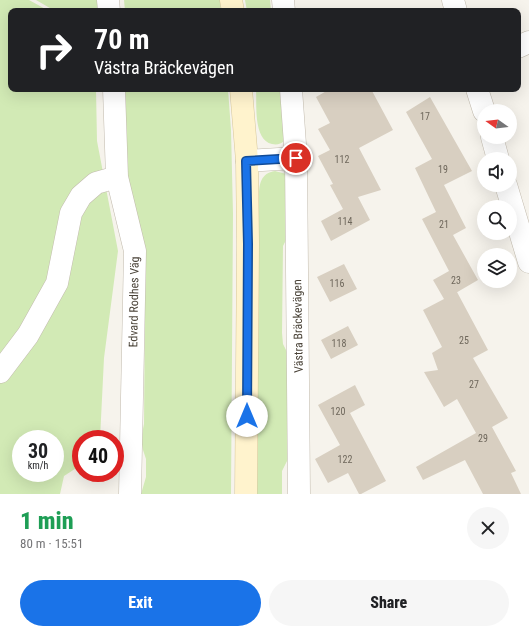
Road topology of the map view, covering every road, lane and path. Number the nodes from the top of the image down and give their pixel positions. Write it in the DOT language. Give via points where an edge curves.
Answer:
graph roads {
  1 [pos="114,92"];
  2 [pos="241,92"];
  3 [pos="291,92"];
  4 [pos="478,92"];
  5 [pos="482,104"];
  6 [pos="296,158"];
  7 [pos="246,161"];
  8 [pos="117,177"];
  9 [pos="508,192"];
  10 [pos="529,262"];
  11 [pos="0,372"];
  12 [pos="130,494"];
  13 [pos="246,494"];
  14 [pos="299,494"];
  1 -- 8 [label="street, Edvard Rodhes Väg"];
  2 -- 7 [label="street"];
  3 -- 6 [label="street, Västra Bräckevägen"];
  4 -- 5 [label="street"];
  6 -- 7 [label="street"];
  6 -- 14 [label="street, Västra Bräckevägen"];
  7 -- 13 [label="street"];
  8 -- 11 [label="street" via="96,183 81,196 71,213 57,282 28,335"];
  8 -- 12 [label="street, Edvard Rodhes Väg" via="135,251"];
  9 -- 10 [label="street"];
}
